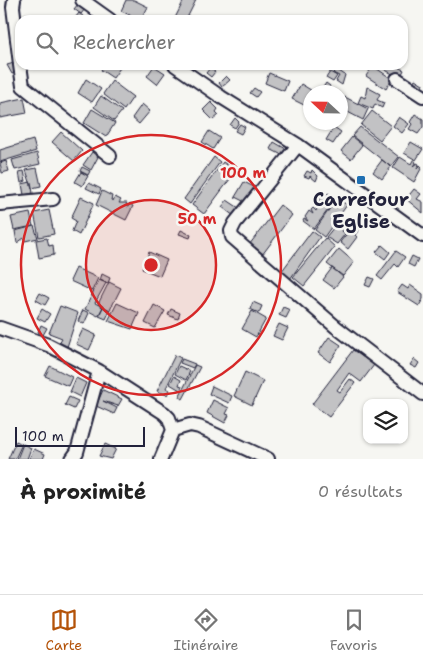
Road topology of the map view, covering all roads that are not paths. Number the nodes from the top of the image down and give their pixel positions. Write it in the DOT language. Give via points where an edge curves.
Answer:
graph roads {
  1 [pos="14,0"];
  2 [pos="82,0"];
  3 [pos="103,15"];
  4 [pos="15,23"];
  5 [pos="21,70"];
  6 [pos="182,70"];
  7 [pos="397,79"];
  8 [pos="423,96"];
  9 [pos="298,145"];
  10 [pos="110,156"];
  11 [pos="54,199"];
  12 [pos="0,204"];
  13 [pos="423,236"];
  14 [pos="0,328"];
  15 [pos="99,371"];
  16 [pos="423,394"];
  17 [pos="173,430"];
  18 [pos="72,459"];
  19 [pos="161,459"];
  20 [pos="268,459"];
  1 -- 4 [label="street"];
  2 -- 3 [label="street"];
  5 -- 10 [label="street" via="23,86"];
  6 -- 9 [label="street"];
  7 -- 8 [label="street"];
  9 -- 13 [label="street"];
  9 -- 16 [label="street" via="235,223 232,237 336,327"];
  11 -- 12 [label="street"];
  14 -- 15 [label="street" via="48,345"];
  15 -- 17 [label="street" via="164,413"];
  15 -- 18 [label="street" via="77,452"];
  17 -- 19 [label="street"];
  17 -- 20 [label="street" via="190,425 199,427"];
}
